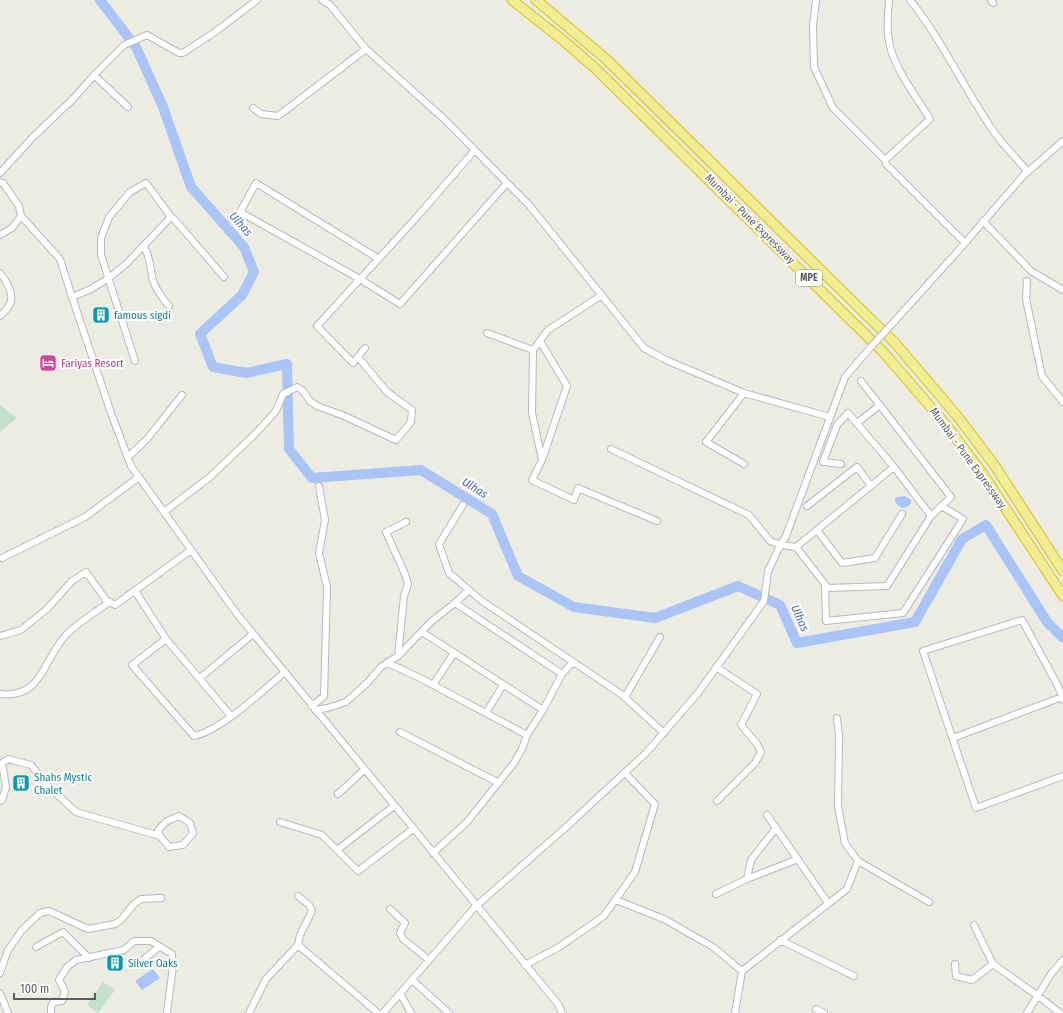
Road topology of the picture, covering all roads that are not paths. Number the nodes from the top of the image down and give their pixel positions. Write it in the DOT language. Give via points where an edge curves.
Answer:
graph roads {
  1 [pos="257,0"];
  2 [pos="322,0"];
  3 [pos="512,0"];
  4 [pos="536,0"];
  5 [pos="816,0"];
  6 [pos="889,0"];
  7 [pos="910,0"];
  8 [pos="366,49"];
  9 [pos="94,75"];
  10 [pos="128,107"];
  11 [pos="253,108"];
  12 [pos="1063,141"];
  13 [pos="475,150"];
  14 [pos="884,160"];
  15 [pos="1028,172"];
  16 [pos="0,173"];
  17 [pos="0,182"];
  18 [pos="507,183"];
  19 [pos="21,216"];
  20 [pos="171,217"];
  21 [pos="984,221"];
  22 [pos="0,235"];
  23 [pos="965,243"];
  24 [pos="144,247"];
  25 [pos="379,259"];
  26 [pos="0,272"];
  27 [pos="224,277"];
  28 [pos="109,278"];
  29 [pos="360,279"];
  30 [pos="1027,281"];
  31 [pos="1063,290"];
  32 [pos="602,295"];
  33 [pos="72,297"];
  34 [pos="169,306"];
  35 [pos="0,316"];
  36 [pos="487,333"];
  37 [pos="540,341"];
  38 [pos="365,348"];
  39 [pos="533,350"];
  40 [pos="358,357"];
  41 [pos="135,360"];
  42 [pos="861,381"];
  43 [pos="744,393"];
  44 [pos="182,395"];
  45 [pos="1063,402"];
  46 [pos="880,405"];
  47 [pos="830,417"];
  48 [pos="857,423"];
  49 [pos="611,449"];
  50 [pos="128,457"];
  51 [pos="542,460"];
  52 [pos="744,464"];
  53 [pos="841,464"];
  54 [pos="894,467"];
  55 [pos="139,477"];
  56 [pos="319,486"];
  57 [pos="871,486"];
  58 [pos="463,505"];
  59 [pos="807,506"];
  60 [pos="941,506"];
  61 [pos="164,512"];
  62 [pos="902,514"];
  63 [pos="931,516"];
  64 [pos="657,521"];
  65 [pos="406,522"];
  66 [pos="817,530"];
  67 [pos="781,545"];
  68 [pos="796,547"];
  69 [pos="191,550"];
  70 [pos="2,558"];
  71 [pos="1063,571"];
  72 [pos="825,585"];
  73 [pos="135,590"];
  74 [pos="469,590"];
  75 [pos="1063,596"];
  76 [pos="110,602"];
  77 [pos="455,603"];
  78 [pos="422,632"];
  79 [pos="253,634"];
  80 [pos="0,636"];
  81 [pos="660,637"];
  82 [pos="166,639"];
  83 [pos="454,653"];
  84 [pos="398,656"];
  85 [pos="573,662"];
  86 [pos="388,663"];
  87 [pos="716,667"];
  88 [pos="285,672"];
  89 [pos="562,674"];
  90 [pos="200,678"];
  91 [pos="433,685"];
  92 [pos="504,685"];
  93 [pos="0,694"];
  94 [pos="625,697"];
  95 [pos="1062,698"];
  96 [pos="314,708"];
  97 [pos="543,710"];
  98 [pos="486,713"];
  99 [pos="231,716"];
  100 [pos="837,718"];
  101 [pos="400,732"];
  102 [pos="664,733"];
  103 [pos="527,735"];
  104 [pos="953,738"];
  105 [pos="1,762"];
  106 [pos="364,770"];
  107 [pos="625,773"];
  108 [pos="1063,776"];
  109 [pos="499,783"];
  110 [pos="338,794"];
  111 [pos="0,801"];
  112 [pos="717,801"];
  113 [pos="394,806"];
  114 [pos="767,815"];
  115 [pos="280,822"];
  116 [pos="776,828"];
  117 [pos="413,829"];
  118 [pos="160,836"];
  119 [pos="337,850"];
  120 [pos="433,853"];
  121 [pos="798,859"];
  122 [pos="858,861"];
  123 [pos="747,879"];
  124 [pos="716,894"];
  125 [pos="298,896"];
  126 [pos="161,898"];
  127 [pos="616,900"];
  128 [pos="929,902"];
  129 [pos="828,903"];
  130 [pos="476,906"];
  131 [pos="390,909"];
  132 [pos="974,926"];
  133 [pos="780,940"];
  134 [pos="298,946"];
  135 [pos="36,947"];
  136 [pos="159,947"];
  137 [pos="88,958"];
  138 [pos="429,960"];
  139 [pos="1063,960"];
  140 [pos="139,963"];
  141 [pos="955,964"];
  142 [pos="993,964"];
  143 [pos="525,965"];
  144 [pos="742,971"];
  145 [pos="0,973"];
  146 [pos="854,976"];
  147 [pos="412,980"];
  148 [pos="0,993"];
  149 [pos="400,993"];
  150 [pos="1038,996"];
  151 [pos="816,1009"];
  152 [pos="8,1013"];
  153 [pos="50,1013"];
  154 [pos="167,1013"];
  155 [pos="249,1013"];
  156 [pos="378,1013"];
  157 [pos="382,1013"];
  158 [pos="411,1013"];
  159 [pos="449,1013"];
  160 [pos="562,1013"];
  161 [pos="735,1013"];
  162 [pos="824,1013"];
  163 [pos="1027,1013"];
  164 [pos="1060,1013"];
  1 -- 9 [label="street" via="183,53 147,35 124,45"];
  2 -- 8 [label="street" via="330,5"];
  3 -- 75 [label="highway, Mumbai - Pune Expressway / MPE" via="596,69 884,353 947,426 983,474"];
  4 -- 71 [label="highway, Mumbai - Pune Expressway / MPE" via="606,58 895,343 958,417 995,466"];
  5 -- 14 [label="street" via="813,26 814,67 833,108"];
  6 -- 14 [label="street" via="887,29 890,47 930,119"];
  7 -- 15 [label="street" via="922,15 995,134"];
  8 -- 11 [label="street" via="278,116 261,114"];
  8 -- 13 [label="street"];
  9 -- 10 [label="street"];
  9 -- 16 [label="street"];
  12 -- 15 [label="street"];
  13 -- 18 [label="street"];
  13 -- 25 [label="street"];
  14 -- 23 [label="street"];
  15 -- 21 [label="street"];
  17 -- 19 [label="street" via="19,206"];
  18 -- 29 [label="street" via="400,304"];
  18 -- 32 [label="street" via="530,206"];
  19 -- 22 [label="street" via="12,228"];
  19 -- 33 [label="street" via="60,259"];
  20 -- 24 [label="street"];
  20 -- 27 [label="street"];
  20 -- 28 [label="street" via="146,183 130,192 109,218 101,238 101,255"];
  21 -- 23 [label="street"];
  21 -- 31 [label="street" via="1031,271"];
  23 -- 47 [label="street, bridge" via="845,377"];
  24 -- 28 [label="street"];
  24 -- 34 [label="street" via="153,282"];
  25 -- 29 [label="street"];
  25 -- 29 [label="street" via="256,183 240,212"];
  26 -- 35 [label="street" via="11,295 10,305"];
  28 -- 33 [label="street"];
  28 -- 41 [label="street"];
  29 -- 40 [label="street" via="317,326 353,363"];
  30 -- 45 [label="street" via="1026,299 1042,376"];
  32 -- 37 [label="street" via="548,330"];
  32 -- 43 [label="street" via="644,348"];
  33 -- 50 [label="street"];
  36 -- 39 [label="street"];
  37 -- 39 [label="street"];
  37 -- 51 [label="street" via="567,386"];
  38 -- 40 [label="street"];
  39 -- 51 [label="street" via="532,413"];
  40 -- 61 [label="street" via="387,392 412,410 411,422 396,440 318,406 297,387 283,394 276,411 210,477"];
  42 -- 46 [label="street"];
  43 -- 47 [label="street"];
  43 -- 52 [label="street" via="706,442"];
  44 -- 50 [label="street" via="147,439"];
  46 -- 48 [label="street"];
  46 -- 60 [label="street" via="951,497"];
  47 -- 67 [label="street"];
  48 -- 53 [label="street" via="848,413 837,425 823,462"];
  48 -- 54 [label="street"];
  49 -- 67 [label="street" via="749,515 770,541"];
  50 -- 55 [label="street"];
  51 -- 64 [label="street" via="532,480 574,500 578,488"];
  54 -- 57 [label="street"];
  54 -- 63 [label="street"];
  55 -- 61 [label="street"];
  55 -- 70 [label="street" via="85,517"];
  56 -- 96 [label="street" via="325,520 319,553 327,587 325,678 324,696"];
  57 -- 59 [label="street" via="857,467"];
  57 -- 66 [label="street"];
  58 -- 74 [label="street" via="439,544 450,573"];
  60 -- 63 [label="street"];
  60 -- 72 [label="street" via="963,519 903,613 826,620"];
  61 -- 69 [label="street"];
  62 -- 66 [label="street" via="875,558 842,563"];
  63 -- 72 [label="street" via="886,586 828,588"];
  65 -- 84 [label="street" via="386,532 408,584 404,596"];
  66 -- 68 [label="street"];
  67 -- 68 [label="street"];
  67 -- 87 [label="street" via="768,571 764,601"];
  68 -- 72 [label="street"];
  69 -- 73 [label="street"];
  69 -- 79 [label="street"];
  73 -- 76 [label="street" via="115,605"];
  73 -- 82 [label="street"];
  74 -- 77 [label="street"];
  74 -- 85 [label="street"];
  76 -- 80 [label="street" via="86,572 72,581 47,609 20,630"];
  76 -- 93 [label="street" via="65,636 42,675 32,686 16,694"];
  77 -- 78 [label="street"];
  77 -- 89 [label="street"];
  78 -- 83 [label="street"];
  78 -- 84 [label="street"];
  79 -- 88 [label="street"];
  79 -- 90 [label="street"];
  81 -- 94 [label="street"];
  82 -- 90 [label="street"];
  82 -- 99 [label="street" via="132,665 194,736 214,729"];
  83 -- 91 [label="street"];
  83 -- 92 [label="street"];
  84 -- 86 [label="street"];
  85 -- 89 [label="street"];
  85 -- 94 [label="street"];
  86 -- 91 [label="street"];
  86 -- 96 [label="street" via="346,702 327,708"];
  87 -- 102 [label="street"];
  87 -- 112 [label="street" via="757,694 741,725 761,752 755,763"];
  88 -- 96 [label="street"];
  88 -- 99 [label="street"];
  89 -- 97 [label="street"];
  90 -- 99 [label="street"];
  91 -- 98 [label="street"];
  92 -- 97 [label="street"];
  92 -- 98 [label="street"];
  94 -- 102 [label="street"];
  95 -- 104 [label="street"];
  95 -- 104 [label="street" via="1022,620 923,650"];
  96 -- 106 [label="street"];
  97 -- 103 [label="street"];
  98 -- 103 [label="street"];
  100 -- 122 [label="street" via="838,806 845,843"];
  101 -- 109 [label="street"];
  102 -- 107 [label="street"];
  103 -- 109 [label="street" via="514,763"];
  104 -- 108 [label="street" via="976,808"];
  105 -- 111 [label="street" via="6,787"];
  105 -- 118 [label="street" via="8,759 31,765 46,784 76,812"];
  106 -- 110 [label="street"];
  106 -- 113 [label="street"];
  107 -- 127 [label="street" via="655,804 635,872"];
  107 -- 130 [label="street"];
  109 -- 120 [label="street" via="467,822"];
  113 -- 117 [label="street"];
  113 -- 119 [label="street"];
  114 -- 116 [label="street"];
  115 -- 119 [label="street" via="322,835"];
  116 -- 121 [label="street"];
  116 -- 123 [label="street" via="751,860"];
  117 -- 119 [label="street" via="358,871"];
  117 -- 120 [label="street"];
  118 -- 118 [label="street" via="169,847 183,845 193,833 190,823 179,816 167,821 158,830"];
  120 -- 130 [label="street"];
  121 -- 123 [label="street"];
  121 -- 129 [label="street"];
  122 -- 128 [label="street"];
  122 -- 129 [label="street" via="847,889"];
  123 -- 124 [label="street"];
  125 -- 134 [label="street" via="312,911 300,935"];
  126 -- 145 [label="street" via="141,899 115,924 88,929 49,911 40,913 22,930 8,950"];
  127 -- 143 [label="street" via="604,916 559,947"];
  127 -- 144 [label="street" via="670,923 713,947"];
  129 -- 133 [label="street"];
  130 -- 138 [label="street"];
  130 -- 143 [label="street"];
  131 -- 138 [label="street" via="405,923 400,933 402,939"];
  132 -- 142 [label="street"];
  133 -- 144 [label="street"];
  133 -- 146 [label="street"];
  134 -- 155 [label="street" via="266,979"];
  134 -- 156 [label="street"];
  135 -- 137 [label="street" via="63,932"];
  136 -- 137 [label="street" via="151,941 134,941 124,950"];
  136 -- 140 [label="street"];
  136 -- 154 [label="street" via="172,954 173,966"];
  137 -- 153 [label="street" via="76,960 67,967 59,980 65,991 62,1001 53,1002"];
  138 -- 147 [label="street"];
  139 -- 150 [label="street"];
  141 -- 142 [label="street" via="956,976 972,980"];
  142 -- 150 [label="street"];
  143 -- 160 [label="street" via="558,1004"];
  144 -- 161 [label="street"];
  147 -- 149 [label="street"];
  147 -- 159 [label="street"];
  148 -- 152 [label="street"];
  149 -- 157 [label="street"];
  149 -- 158 [label="street"];
  150 -- 163 [label="street"];
  150 -- 164 [label="street"];
  151 -- 162 [label="street"];
}
